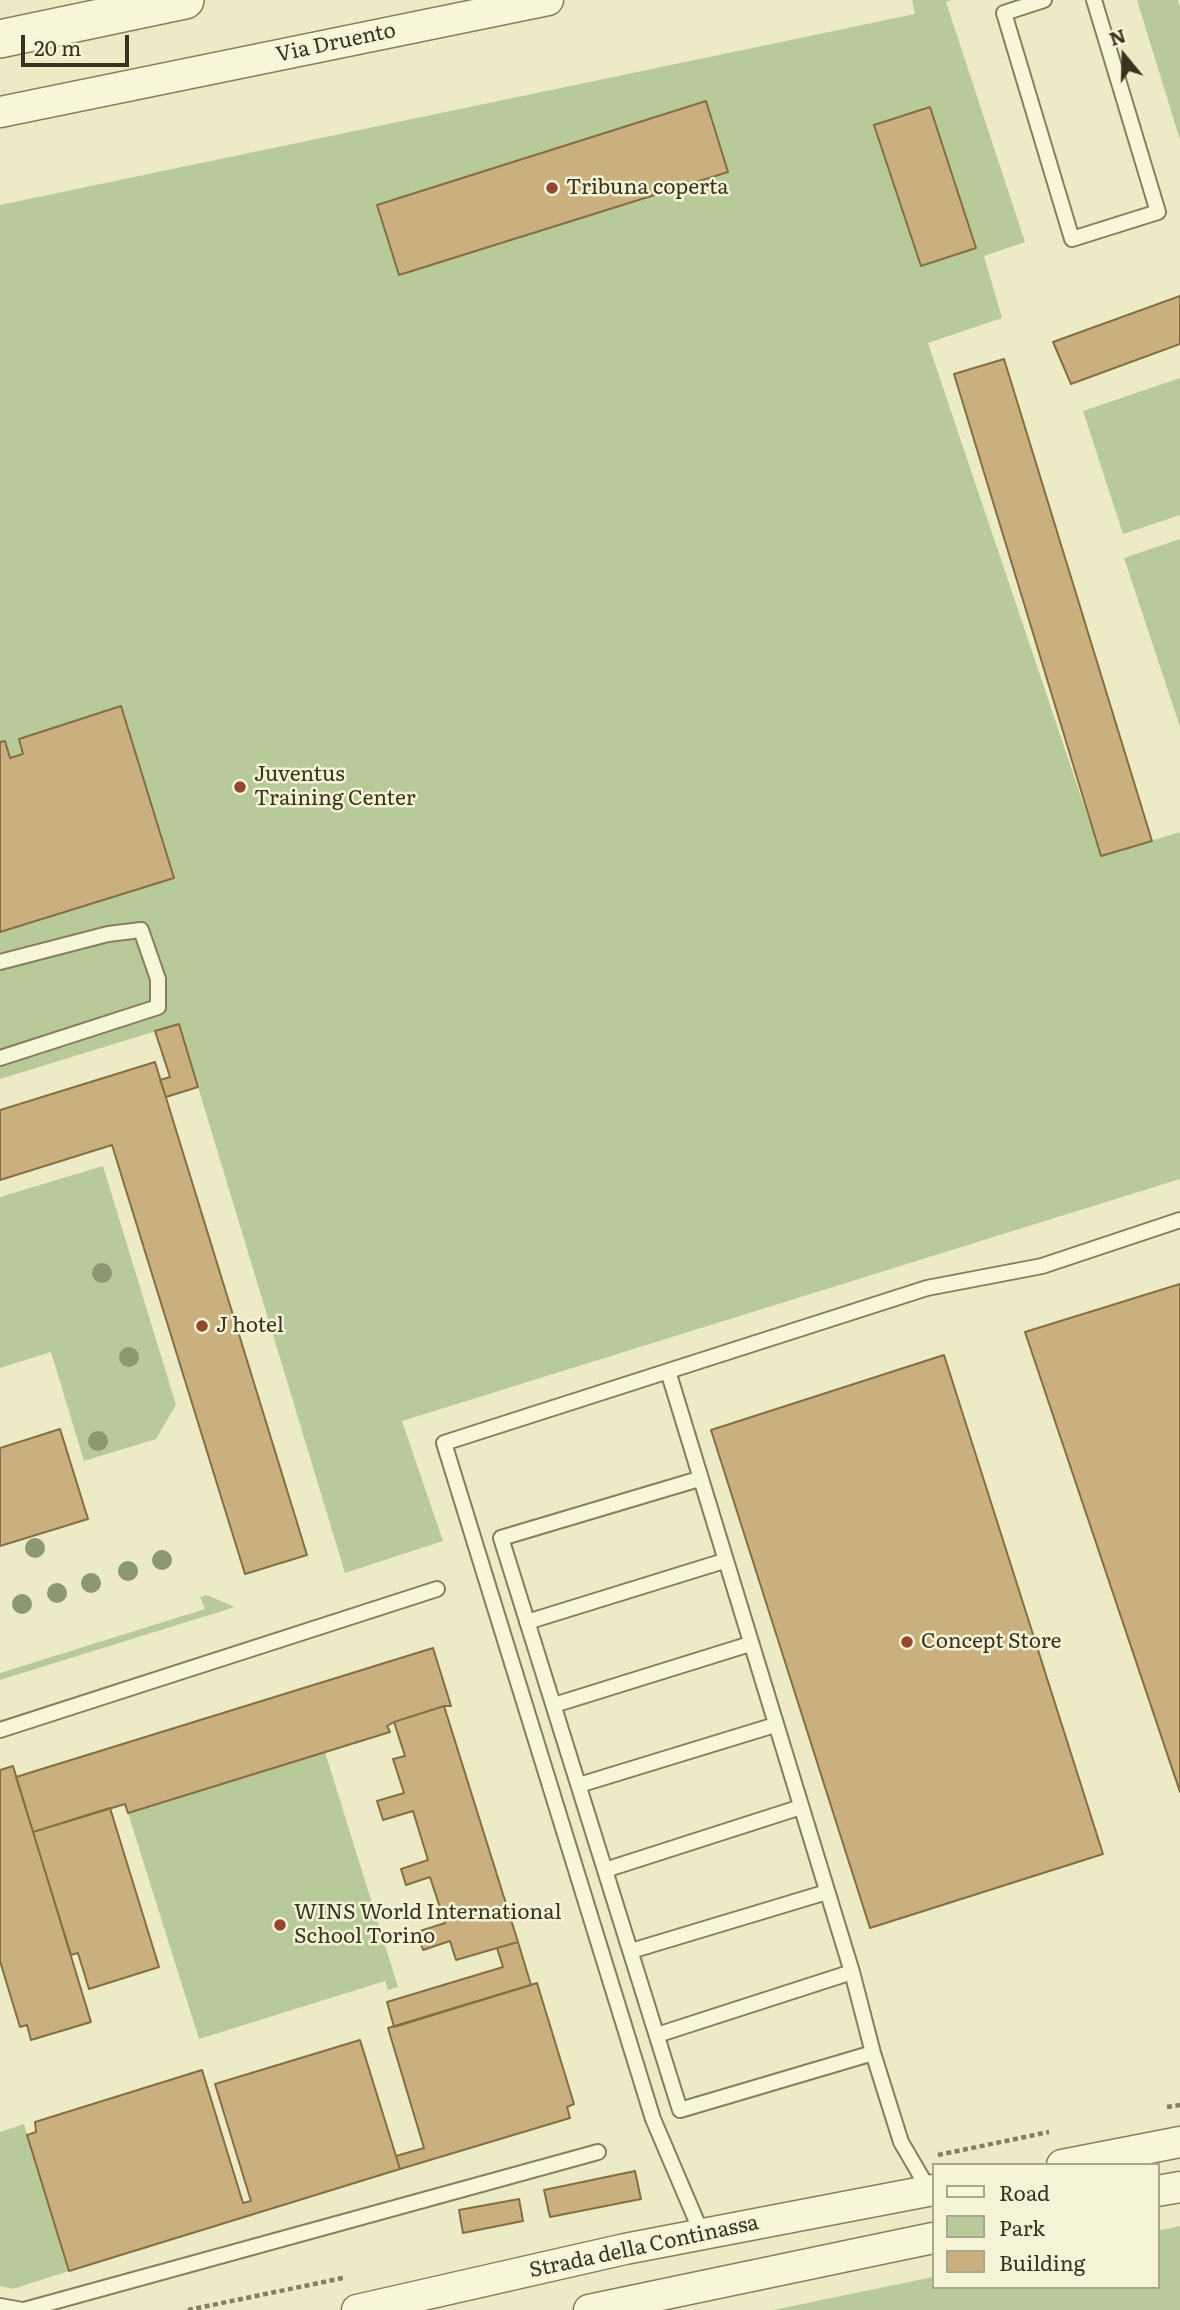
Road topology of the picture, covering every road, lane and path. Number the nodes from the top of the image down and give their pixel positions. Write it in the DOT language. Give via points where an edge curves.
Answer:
graph roads {
  1 [pos="185,0"];
  2 [pos="548,0"];
  3 [pos="1044,0"];
  4 [pos="1094,0"];
  5 [pos="0,39"];
  6 [pos="0,112"];
  7 [pos="0,961"];
  8 [pos="0,1058"];
  9 [pos="1180,1220"];
  10 [pos="668,1371"];
  11 [pos="699,1479"];
  12 [pos="724,1562"];
  13 [pos="437,1589"];
  14 [pos="527,1622"];
  15 [pos="750,1644"];
  16 [pos="554,1705"];
  17 [pos="775,1725"];
  18 [pos="0,1730"];
  19 [pos="579,1785"];
  20 [pos="801,1807"];
  21 [pos="605,1870"];
  22 [pos="827,1892"];
  23 [pos="631,1951"];
  24 [pos="852,1972"];
  25 [pos="657,2035"];
  26 [pos="873,2053"];
  27 [pos="1180,2142"];
  28 [pos="598,2152"];
  29 [pos="1072,2163"];
  30 [pos="1180,2187"];
  31 [pos="931,2190"];
  32 [pos="1159,2192"];
  33 [pos="702,2234"];
  34 [pos="932,2238"];
  35 [pos="0,2306"];
  36 [pos="23,2310"];
  37 [pos="357,2310"];
  38 [pos="589,2310"];
  1 -- 5 [label="street"];
  2 -- 6 [label="street, Via Druento"];
  3 -- 4 [label="lane" via="1004,13 1072,239 1158,212"];
  7 -- 8 [label="lane" via="141,930 158,979 158,1007"];
  9 -- 10 [label="lane" via="1042,1266 927,1288"];
  10 -- 11 [label="lane"];
  10 -- 33 [label="lane" via="444,1443 653,2119"];
  11 -- 12 [label="lane"];
  11 -- 14 [label="lane" via="501,1538"];
  12 -- 14 [label="lane"];
  12 -- 15 [label="lane"];
  13 -- 18 [label="lane"];
  14 -- 16 [label="lane"];
  15 -- 16 [label="lane"];
  15 -- 17 [label="lane"];
  16 -- 19 [label="lane"];
  17 -- 19 [label="lane"];
  17 -- 20 [label="lane"];
  19 -- 21 [label="lane"];
  20 -- 21 [label="lane"];
  20 -- 22 [label="lane"];
  21 -- 23 [label="lane"];
  22 -- 23 [label="lane"];
  22 -- 24 [label="lane"];
  23 -- 25 [label="lane"];
  24 -- 25 [label="lane"];
  24 -- 26 [label="lane"];
  25 -- 26 [label="lane" via="680,2110"];
  26 -- 31 [label="lane" via="901,2142"];
  27 -- 29 [label="street"];
  28 -- 36 [label="lane"];
  30 -- 32 [label="street"];
  31 -- 33 [label="street, Strada della Continassa"];
  33 -- 37 [label="street, Strada della Continassa"];
  34 -- 38 [label="street"];
  35 -- 36 [label="lane"];
}
